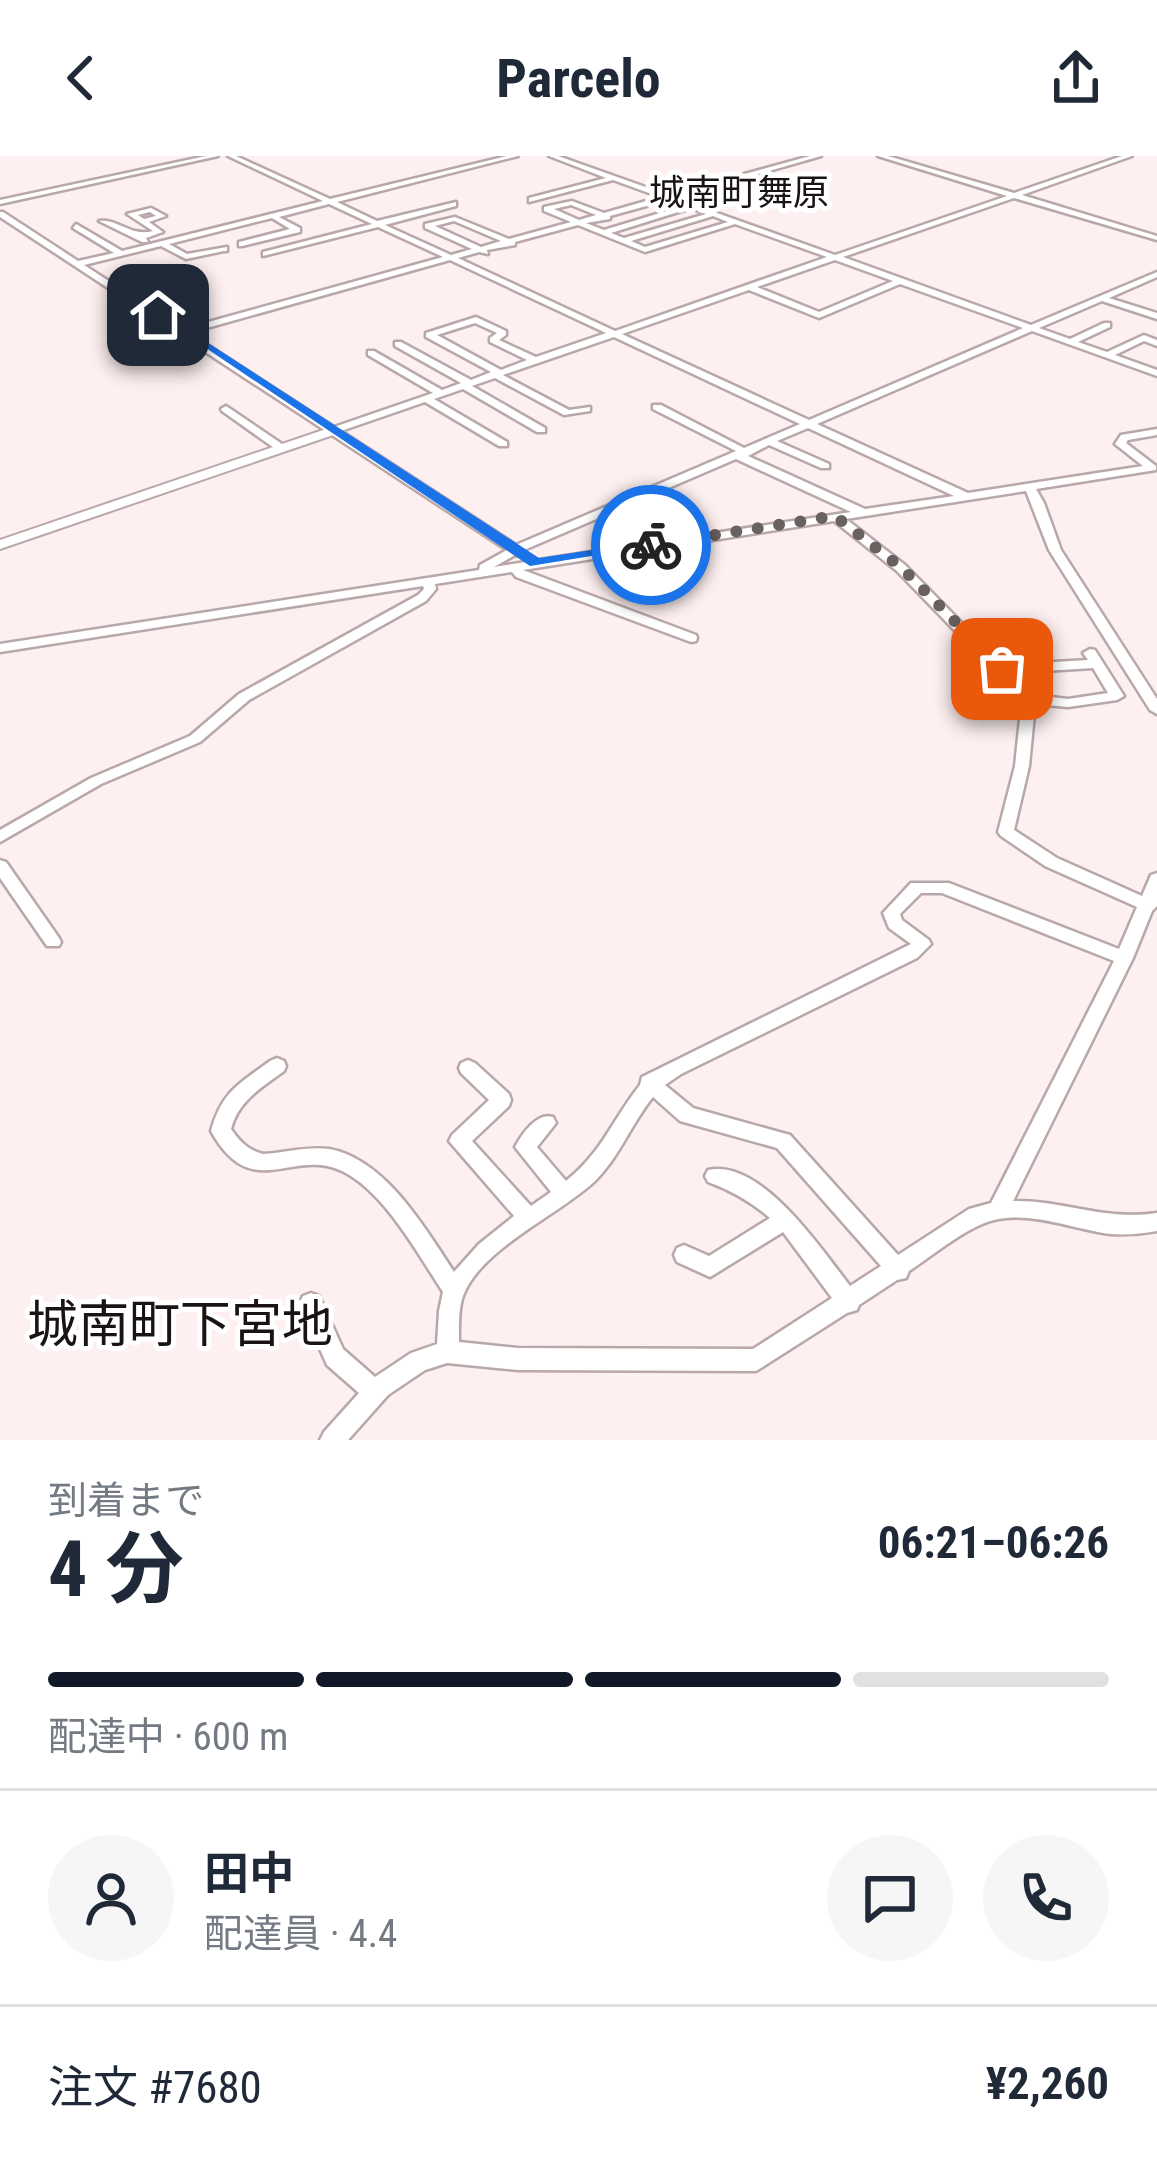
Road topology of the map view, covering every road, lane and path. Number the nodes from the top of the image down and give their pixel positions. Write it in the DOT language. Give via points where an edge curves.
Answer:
graph roads {
  1 [pos="215,156"];
  2 [pos="231,156"];
  3 [pos="515,156"];
  4 [pos="552,156"];
  5 [pos="818,156"];
  6 [pos="881,156"];
  7 [pos="1129,156"];
  8 [pos="613,178"];
  9 [pos="1016,195"];
  10 [pos="669,198"];
  11 [pos="532,200"];
  12 [pos="330,201"];
  13 [pos="0,202"];
  14 [pos="453,204"];
  15 [pos="690,206"];
  16 [pos="0,214"];
  17 [pos="712,214"];
  18 [pos="271,215"];
  19 [pos="607,217"];
  20 [pos="103,221"];
  21 [pos="143,222"];
  22 [pos="735,222"];
  23 [pos="381,224"];
  24 [pos="581,224"];
  25 [pos="76,226"];
  26 [pos="602,233"];
  27 [pos="140,237"];
  28 [pos="1157,238"];
  29 [pos="159,240"];
  30 [pos="622,241"];
  31 [pos="242,244"];
  32 [pos="513,244"];
  33 [pos="224,249"];
  34 [pos="485,252"];
  35 [pos="120,253"];
  36 [pos="266,254"];
  37 [pos="836,258"];
  38 [pos="458,260"];
  39 [pos="79,264"];
  40 [pos="1157,274"];
  41 [pos="900,281"];
  42 [pos="749,287"];
  43 [pos="1102,298"];
  44 [pos="1071,312"];
  45 [pos="1157,316"];
  46 [pos="1033,329"];
  47 [pos="186,332"];
  48 [pos="616,332"];
  49 [pos="1070,342"];
  50 [pos="398,344"];
  51 [pos="1157,347"];
  52 [pos="371,352"];
  53 [pos="1107,356"];
  54 [pos="534,360"];
  55 [pos="1131,364"];
  56 [pos="496,373"];
  57 [pos="1157,374"];
  58 [pos="466,384"];
  59 [pos="440,393"];
  60 [pos="425,398"];
  61 [pos="657,407"];
  62 [pos="226,409"];
  63 [pos="586,410"];
  64 [pos="812,424"];
  65 [pos="332,430"];
  66 [pos="541,430"];
  67 [pos="1157,432"];
  68 [pos="771,442"];
  69 [pos="503,444"];
  70 [pos="281,448"];
  71 [pos="743,454"];
  72 [pos="825,466"];
  73 [pos="1030,488"];
  74 [pos="967,497"];
  75 [pos="862,513"];
  76 [pos="835,516"];
  77 [pos="0,545"];
  78 [pos="515,550"];
  79 [pos="536,563"];
  80 [pos="515,566"];
  81 [pos="477,573"];
  82 [pos="428,581"];
  83 [pos="692,638"];
  84 [pos="0,648"];
  85 [pos="1002,669"];
  86 [pos="1029,699"];
  87 [pos="1157,710"];
  88 [pos="0,837"];
  89 [pos="0,866"];
  90 [pos="1157,879"];
  91 [pos="1148,906"];
  92 [pos="53,942"];
  93 [pos="1124,958"];
  94 [pos="277,1066"];
  95 [pos="468,1068"];
  96 [pos="649,1084"];
  97 [pos="546,1123"];
  98 [pos="715,1176"];
  99 [pos="563,1192"];
  100 [pos="999,1208"];
  101 [pos="528,1217"];
  102 [pos="784,1220"];
  103 [pos="1157,1222"];
  104 [pos="684,1255"];
  105 [pos="899,1271"];
  106 [pos="454,1290"];
  107 [pos="311,1303"];
  108 [pos="850,1303"];
  109 [pos="447,1352"];
  110 [pos="375,1392"];
  111 [pos="336,1438"];
  1 -- 13 [label="street"];
  2 -- 12 [label="street"];
  3 -- 12 [label="street"];
  4 -- 8 [label="street"];
  5 -- 10 [label="street"];
  6 -- 9 [label="street"];
  7 -- 9 [label="street"];
  8 -- 10 [label="street"];
  8 -- 11 [label="street"];
  9 -- 28 [label="street"];
  9 -- 37 [label="street"];
  10 -- 15 [label="street"];
  10 -- 19 [label="street"];
  12 -- 18 [label="street"];
  12 -- 23 [label="street"];
  14 -- 23 [label="street"];
  15 -- 17 [label="street"];
  15 -- 26 [label="street"];
  16 -- 39 [label="street"];
  17 -- 22 [label="street"];
  17 -- 30 [label="street"];
  18 -- 29 [label="street" via="196,234 183,228"];
  18 -- 31 [label="street" via="297,230"];
  19 -- 24 [label="street"];
  19 -- 24 [label="street" via="572,203 547,209"];
  20 -- 27 [label="street"];
  21 -- 27 [label="street" via="159,232"];
  22 -- 30 [label="street" via="646,250"];
  22 -- 37 [label="street"];
  23 -- 36 [label="street"];
  23 -- 38 [label="street"];
  24 -- 26 [label="street"];
  24 -- 32 [label="street"];
  25 -- 35 [label="street"];
  26 -- 30 [label="street"];
  27 -- 29 [label="street"];
  29 -- 33 [label="street" via="186,257"];
  29 -- 35 [label="street"];
  32 -- 34 [label="street"];
  32 -- 34 [label="street" via="454,218 428,226"];
  34 -- 38 [label="street"];
  35 -- 39 [label="street"];
  37 -- 41 [label="street"];
  37 -- 42 [label="street"];
  38 -- 47 [label="street"];
  38 -- 48 [label="street"];
  39 -- 47 [label="street"];
  40 -- 43 [label="street"];
  41 -- 42 [label="street" via="819,315"];
  41 -- 46 [label="street"];
  42 -- 48 [label="street"];
  43 -- 44 [label="street"];
  43 -- 45 [label="street"];
  44 -- 46 [label="street"];
  44 -- 49 [label="street" via="1107,325"];
  46 -- 49 [label="street"];
  46 -- 64 [label="street"];
  47 -- 65 [label="street"];
  48 -- 54 [label="street"];
  48 -- 64 [label="street"];
  49 -- 53 [label="street"];
  50 -- 58 [label="street"];
  51 -- 53 [label="street" via="1144,338"];
  51 -- 55 [label="street"];
  52 -- 59 [label="street"];
  53 -- 55 [label="street"];
  54 -- 56 [label="street"];
  54 -- 56 [label="street" via="494,340 503,333 476,320 429,335"];
  55 -- 57 [label="street"];
  56 -- 58 [label="street"];
  56 -- 63 [label="street" via="568,413"];
  58 -- 59 [label="street"];
  58 -- 66 [label="street"];
  59 -- 60 [label="street"];
  60 -- 65 [label="street"];
  60 -- 69 [label="street"];
  61 -- 71 [label="street"];
  62 -- 70 [label="street"];
  64 -- 68 [label="street"];
  64 -- 74 [label="street"];
  65 -- 70 [label="street"];
  65 -- 78 [label="street"];
  67 -- 73 [label="street" via="1120,440 1152,469"];
  68 -- 71 [label="street"];
  68 -- 72 [label="street"];
  70 -- 77 [label="street"];
  71 -- 75 [label="street"];
  71 -- 78 [label="street"];
  73 -- 74 [label="street"];
  73 -- 87 [label="street" via="1044,507 1054,550"];
  74 -- 75 [label="street"];
  75 -- 76 [label="street"];
  76 -- 79 [label="street"];
  76 -- 85 [label="street" via="902,568"];
  78 -- 79 [label="street"];
  78 -- 81 [label="street"];
  79 -- 80 [label="street"];
  80 -- 81 [label="street"];
  80 -- 83 [label="street"];
  81 -- 82 [label="street"];
  82 -- 84 [label="street"];
  82 -- 88 [label="street" via="422,598 244,697 195,739 96,781"];
  85 -- 86 [label="street"];
  85 -- 86 [label="street" via="1093,658 1117,696"];
  86 -- 91 [label="street" via="1006,832"];
  89 -- 92 [label="street"];
  90 -- 91 [label="street"];
  91 -- 93 [label="street"];
  93 -- 96 [label="street" via="943,887 917,887 891,913 923,944"];
  93 -- 100 [label="street"];
  94 -- 106 [label="street" via="226,1111 221,1131 233,1152 253,1163 347,1164 395,1208"];
  95 -- 101 [label="street" via="502,1100 459,1141"];
  96 -- 99 [label="street" via="598,1165"];
  96 -- 105 [label="street" via="687,1115 783,1141"];
  97 -- 99 [label="street" via="525,1147"];
  98 -- 102 [label="street" via="740,1181"];
  99 -- 101 [label="street"];
  100 -- 103 [label="street"];
  100 -- 105 [label="street"];
  101 -- 106 [label="street"];
  102 -- 104 [label="street" via="710,1268"];
  102 -- 108 [label="street"];
  105 -- 108 [label="street"];
  106 -- 109 [label="street"];
  107 -- 110 [label="street" via="335,1357"];
  108 -- 109 [label="street" via="756,1360"];
  109 -- 110 [label="street"];
  110 -- 111 [label="street"];
}
